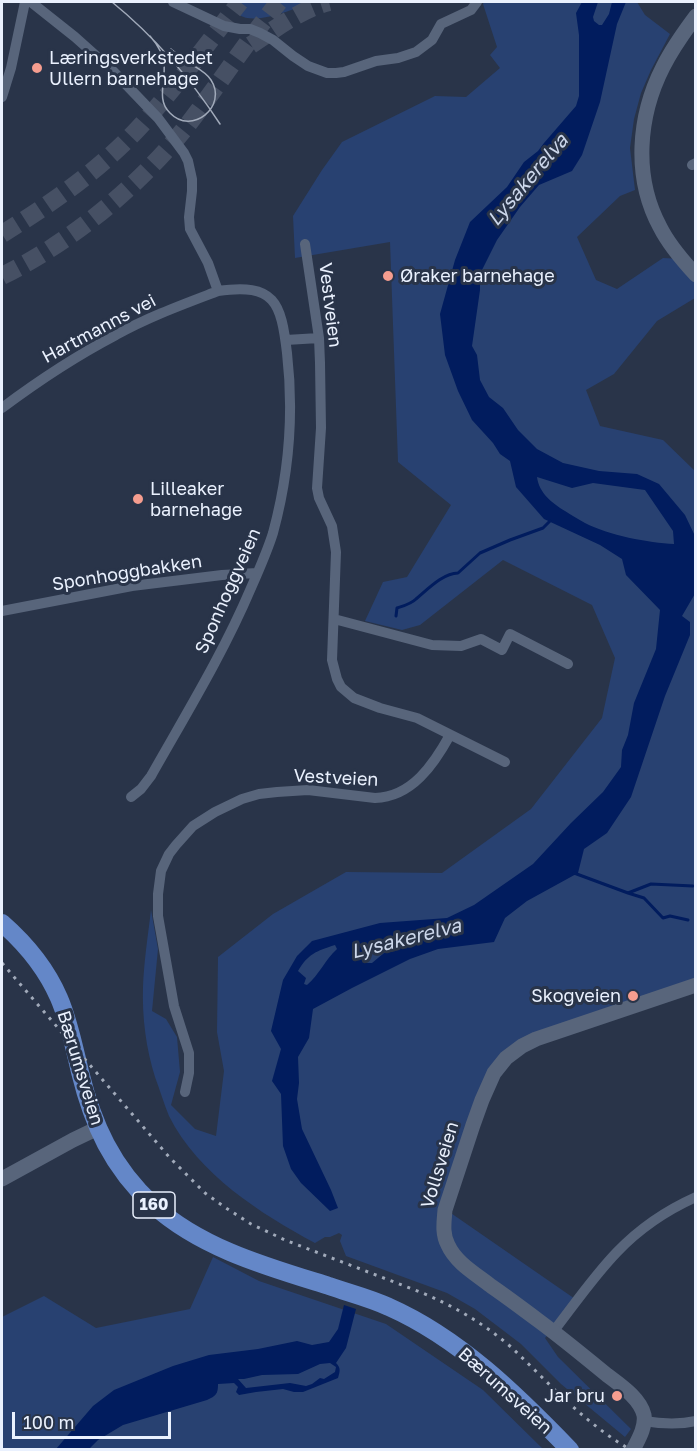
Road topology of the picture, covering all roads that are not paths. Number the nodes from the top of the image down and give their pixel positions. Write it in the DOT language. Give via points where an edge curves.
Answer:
graph roads {
  1 [pos="25,2"];
  2 [pos="31,2"];
  3 [pos="173,2"];
  4 [pos="477,2"];
  5 [pos="696,16"];
  6 [pos="6,71"];
  7 [pos="2,97"];
  8 [pos="305,244"];
  9 [pos="696,275"];
  10 [pos="218,291"];
  11 [pos="319,338"];
  12 [pos="286,340"];
  13 [pos="2,408"];
  14 [pos="257,573"];
  15 [pos="2,610"];
  16 [pos="334,619"];
  17 [pos="568,664"];
  18 [pos="450,735"];
  19 [pos="505,762"];
  20 [pos="131,797"];
  21 [pos="2,922"];
  22 [pos="696,985"];
  23 [pos="185,1092"];
  24 [pos="98,1128"];
  25 [pos="2,1179"];
  26 [pos="696,1197"];
  27 [pos="553,1332"];
  28 [pos="696,1420"];
  29 [pos="644,1421"];
  30 [pos="636,1444"];
  31 [pos="570,1449"];
  1 -- 6 [label="street"];
  2 -- 10 [label="street" via="113,71 158,117 184,153 192,179 190,229"];
  3 -- 4 [label="street" via="224,26 260,33 299,61 327,73 416,52 432,40 441,24 471,10"];
  5 -- 9 [label="main road" via="672,50 649,102 643,129 642,173 660,228"];
  6 -- 7 [label="street"];
  8 -- 11 [label="street, Vestveien"];
  10 -- 12 [label="street, Sponhoggveien" via="238,288 265,294 280,312"];
  10 -- 13 [label="street, Hartmanns vei" via="117,334"];
  11 -- 12 [label="street"];
  11 -- 16 [label="street, Vestveien" via="322,400 317,488 334,536"];
  12 -- 14 [label="street, Sponhoggveien" via="291,401 289,449 272,534"];
  14 -- 15 [label="street, Sponhoggbakken" via="132,586"];
  14 -- 20 [label="street, Sponhoggveien" via="205,681 151,776"];
  16 -- 17 [label="street" via="432,645 461,646 481,639 502,650 510,634"];
  16 -- 18 [label="street, Vestveien" via="332,660 341,687 354,698 417,718"];
  18 -- 19 [label="street, Vestveien"];
  18 -- 23 [label="street, Vestveien" via="432,765 398,794 375,798 308,790 259,794 205,818 176,845 161,871 158,916 174,1006 189,1053"];
  21 -- 24 [label="main road, Bærumsveien / 160" via="29,950 58,997"];
  22 -- 27 [label="main road, Vollsveien" via="522,1046 499,1066 482,1100 445,1210 445,1236 463,1264"];
  24 -- 25 [label="main road"];
  24 -- 31 [label="main road, Bærumsveien / 160" via="125,1174 187,1230 247,1259 375,1301 422,1324 478,1363"];
  26 -- 27 [label="street" via="649,1225 617,1252"];
  27 -- 29 [label="main road, Vollsveien" via="629,1393 639,1405"];
  28 -- 29 [label="street" via="668,1424"];
  29 -- 30 [label="main road"];
}
